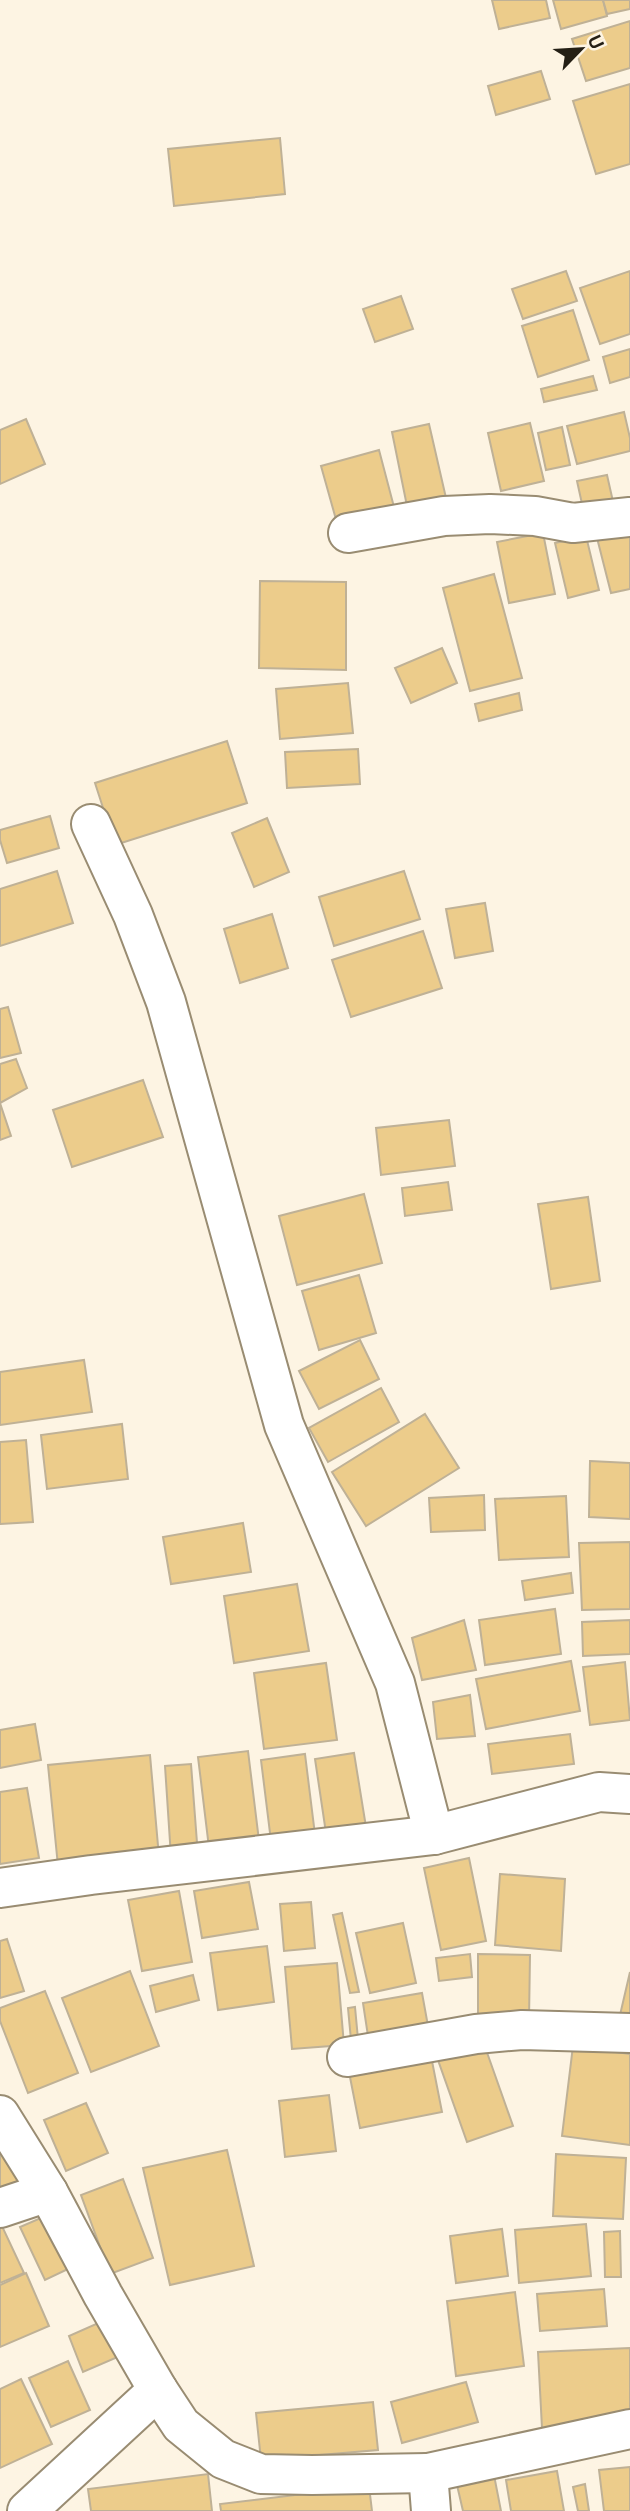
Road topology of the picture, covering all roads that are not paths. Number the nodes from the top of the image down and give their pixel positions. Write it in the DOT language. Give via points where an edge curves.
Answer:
graph roads {
  1 [pos="630,517"];
  2 [pos="348,533"];
  3 [pos="91,824"];
  4 [pos="630,1794"];
  5 [pos="434,1835"];
  6 [pos="0,1888"];
  7 [pos="630,2033"];
  8 [pos="347,2057"];
  9 [pos="0,2115"];
  10 [pos="48,2192"];
  11 [pos="0,2208"];
  12 [pos="158,2390"];
  13 [pos="630,2428"];
  14 [pos="428,2473"];
  15 [pos="27,2511"];
  16 [pos="431,2511"];
  1 -- 2 [label="street" via="573,523 535,516 444,516"];
  3 -- 5 [label="street" via="166,1002 284,1424 395,1683"];
  4 -- 5 [label="street" via="599,1793"];
  5 -- 6 [label="street"];
  7 -- 8 [label="street" via="522,2030"];
  9 -- 10 [label="street"];
  10 -- 11 [label="street"];
  10 -- 12 [label="street"];
  12 -- 14 [label="street" via="181,2425 223,2459 261,2474"];
  12 -- 15 [label="street"];
  13 -- 14 [label="street"];
  14 -- 16 [label="street"];
}
